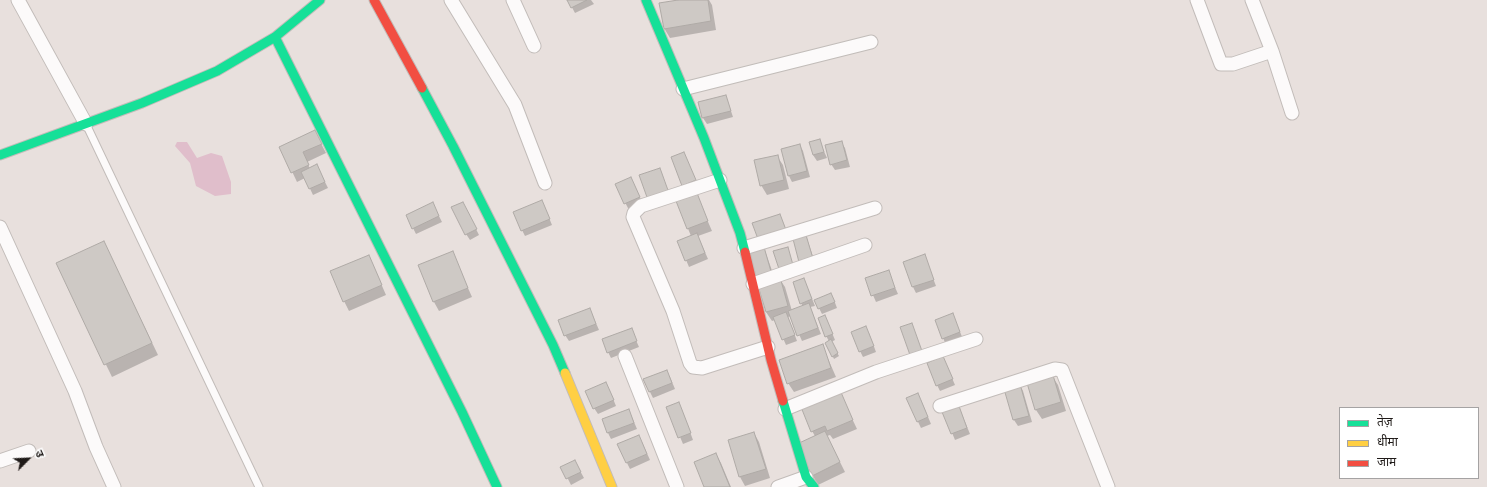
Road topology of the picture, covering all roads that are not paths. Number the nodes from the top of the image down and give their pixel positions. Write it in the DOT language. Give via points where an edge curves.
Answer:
graph roads {
  1 [pos="18,0"];
  2 [pos="320,0"];
  3 [pos="374,0"];
  4 [pos="451,0"];
  5 [pos="513,0"];
  6 [pos="646,0"];
  7 [pos="1197,0"];
  8 [pos="1252,0"];
  9 [pos="275,38"];
  10 [pos="871,42"];
  11 [pos="534,46"];
  12 [pos="1272,51"];
  13 [pos="683,89"];
  14 [pos="1292,114"];
  15 [pos="86,124"];
  16 [pos="0,155"];
  17 [pos="720,180"];
  18 [pos="545,183"];
  19 [pos="875,208"];
  20 [pos="0,227"];
  21 [pos="865,245"];
  22 [pos="744,248"];
  23 [pos="753,284"];
  24 [pos="976,339"];
  25 [pos="768,347"];
  26 [pos="625,356"];
  27 [pos="940,406"];
  28 [pos="785,409"];
  29 [pos="29,451"];
  30 [pos="0,462"];
  31 [pos="806,477"];
  32 [pos="114,487"];
  33 [pos="259,487"];
  34 [pos="497,487"];
  35 [pos="612,487"];
  36 [pos="677,487"];
  37 [pos="778,487"];
  38 [pos="814,487"];
  39 [pos="1108,487"];
  1 -- 15 [label="street"];
  2 -- 9 [label="street"];
  3 -- 35 [label="street" via="453,146 553,345"];
  4 -- 18 [label="street" via="515,105"];
  5 -- 11 [label="street"];
  6 -- 13 [label="street"];
  7 -- 12 [label="street" via="1221,64 1233,64"];
  8 -- 12 [label="street"];
  9 -- 15 [label="street" via="217,71"];
  9 -- 34 [label="street"];
  10 -- 13 [label="street"];
  12 -- 14 [label="street"];
  13 -- 17 [label="street"];
  15 -- 16 [label="street"];
  15 -- 33 [label="lane"];
  17 -- 22 [label="street"];
  17 -- 25 [label="street" via="641,206 633,217 693,366 702,368"];
  19 -- 22 [label="street"];
  20 -- 32 [label="street" via="75,390"];
  21 -- 23 [label="street"];
  22 -- 23 [label="street"];
  23 -- 25 [label="street"];
  24 -- 28 [label="street" via="876,372"];
  25 -- 28 [label="street"];
  26 -- 36 [label="street"];
  27 -- 39 [label="street" via="1055,369 1062,370"];
  28 -- 31 [label="street"];
  29 -- 30 [label="street"];
  31 -- 37 [label="street"];
  31 -- 38 [label="street"];
}
